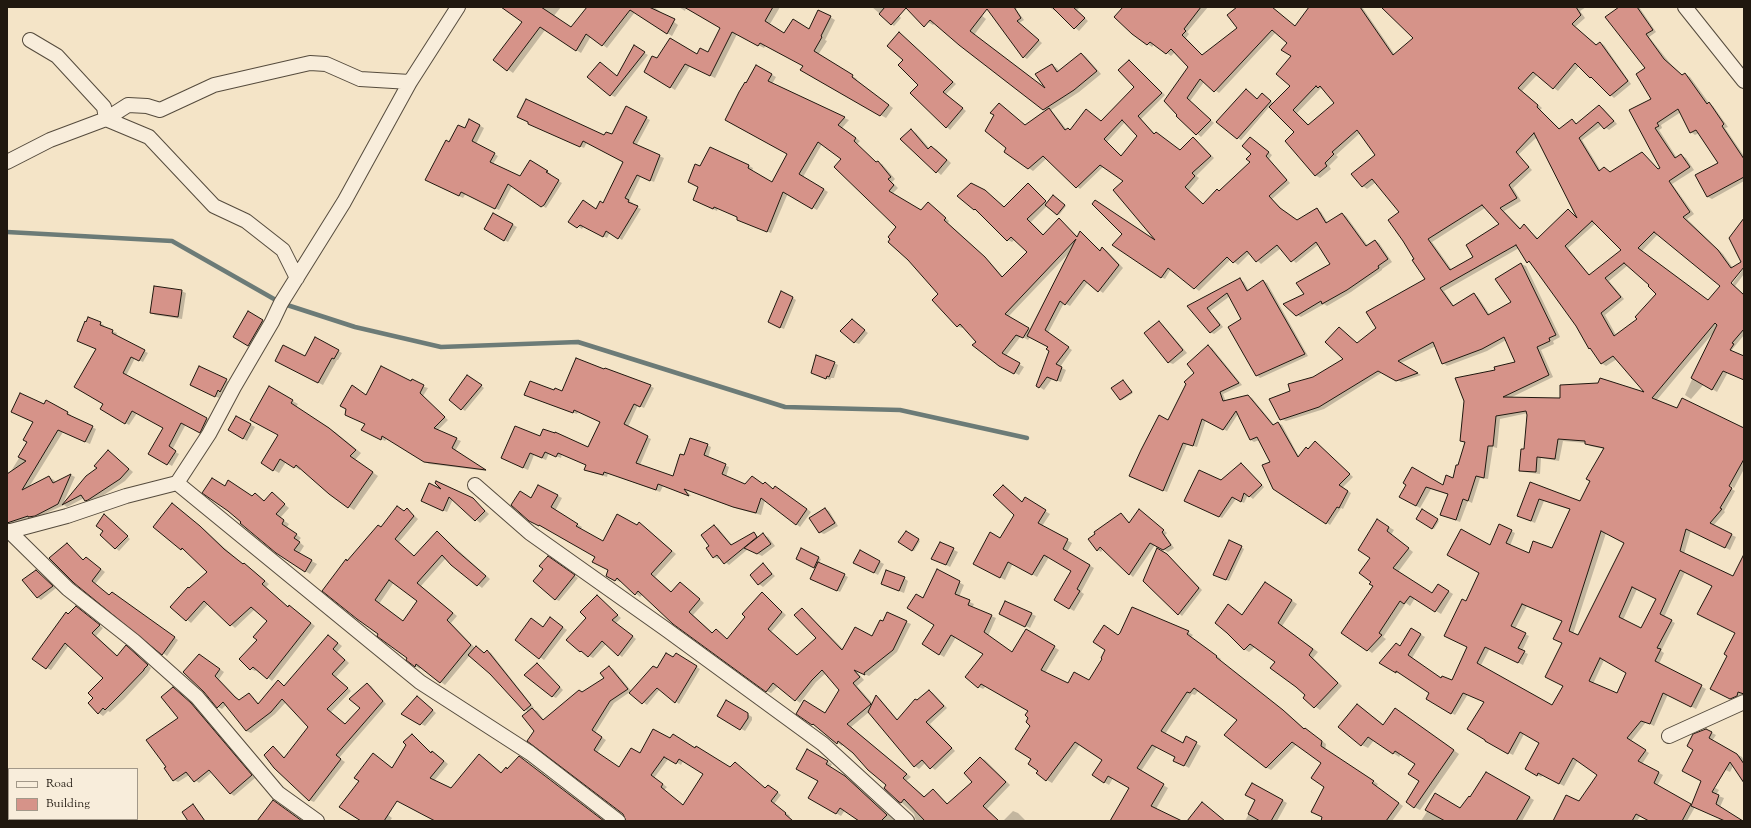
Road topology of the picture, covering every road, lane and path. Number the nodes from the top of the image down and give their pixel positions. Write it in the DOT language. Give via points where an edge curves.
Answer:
graph roads {
  1 [pos="458,7"];
  2 [pos="1685,7"];
  3 [pos="30,40"];
  4 [pos="1744,80"];
  5 [pos="410,82"];
  6 [pos="106,118"];
  7 [pos="7,162"];
  8 [pos="298,278"];
  9 [pos="177,483"];
  10 [pos="474,485"];
  11 [pos="8,532"];
  12 [pos="1744,702"];
  13 [pos="1668,736"];
  14 [pos="316,821"];
  15 [pos="618,821"];
  16 [pos="907,821"];
  1 -- 5 [label="street"];
  2 -- 4 [label="street"];
  3 -- 6 [label="street" via="57,56 104,107"];
  5 -- 6 [label="street" via="360,79 326,64 310,63 214,85 160,110 128,105"];
  5 -- 8 [label="street" via="344,202"];
  6 -- 7 [label="street" via="50,140"];
  6 -- 8 [label="street" via="150,137 214,206 246,220 283,250"];
  8 -- 9 [label="street" via="281,303 209,434"];
  9 -- 11 [label="street"];
  9 -- 15 [label="street" via="420,682 530,753"];
  10 -- 16 [label="street" via="530,533 823,744"];
  11 -- 14 [label="street" via="68,589 134,641 197,697 278,793"];
  12 -- 13 [label="street"];
}
